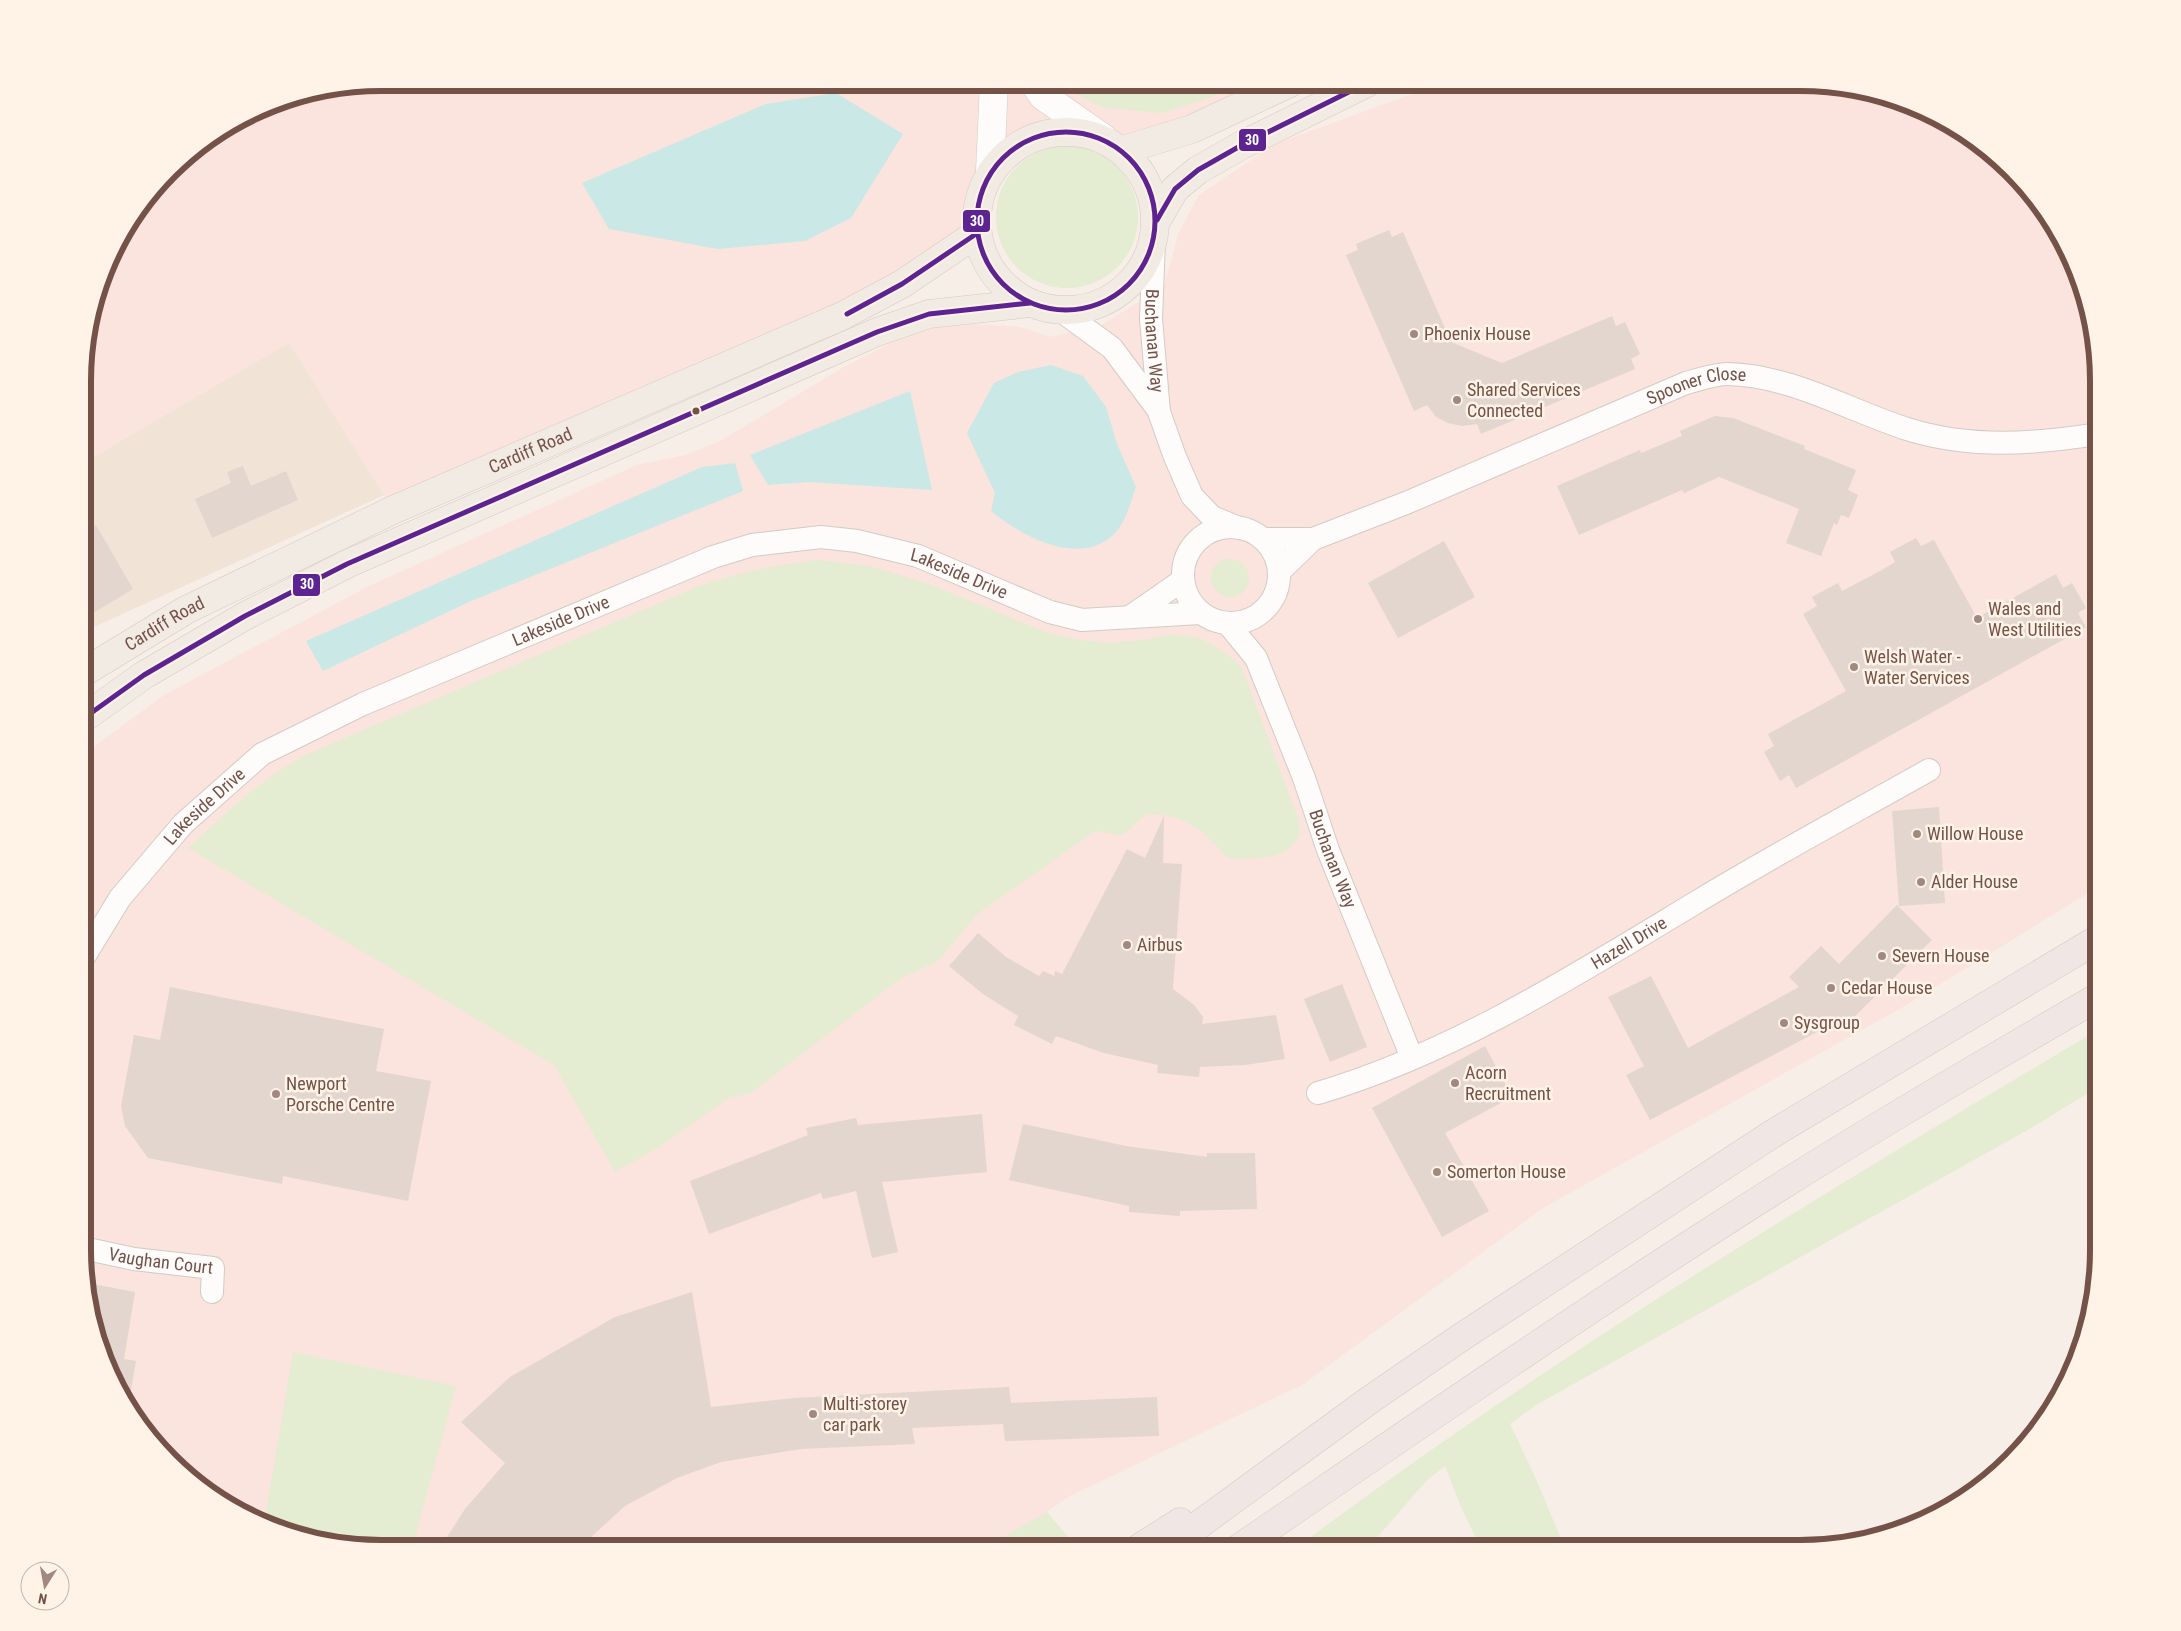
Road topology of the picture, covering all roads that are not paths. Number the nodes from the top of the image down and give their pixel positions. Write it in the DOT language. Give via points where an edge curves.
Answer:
graph roads {
  1 [pos="994,91"];
  2 [pos="1040,91"];
  3 [pos="1273,91"];
  4 [pos="1351,91"];
  5 [pos="1113,144"];
  6 [pos="990,171"];
  7 [pos="1155,230"];
  8 [pos="976,234"];
  9 [pos="1030,303"];
  10 [pos="1060,310"];
  11 [pos="1159,412"];
  12 [pos="2090,435"];
  13 [pos="1192,496"];
  14 [pos="1239,528"];
  15 [pos="1263,539"];
  16 [pos="1313,539"];
  17 [pos="1196,542"];
  18 [pos="1279,572"];
  19 [pos="1183,580"];
  20 [pos="1272,602"];
  21 [pos="1200,613"];
  22 [pos="1128,618"];
  23 [pos="1228,624"];
  24 [pos="1256,658"];
  25 [pos="91,668"];
  26 [pos="91,713"];
  27 [pos="1929,770"];
  28 [pos="2090,944"];
  29 [pos="91,946"];
  30 [pos="2090,1002"];
  31 [pos="1412,1058"];
  32 [pos="1318,1093"];
  33 [pos="91,1250"];
  34 [pos="212,1292"];
  35 [pos="1371,1399"];
  36 [pos="1316,1495"];
  37 [pos="1151,1540"];
  38 [pos="1178,1540"];
  39 [pos="1251,1540"];
  40 [pos="1263,1540"];
  1 -- 6 [label="street"];
  2 -- 5 [label="street"];
  3 -- 5 [label="main road" via="1192,129"];
  4 -- 7 [label="main road, Cardiff Road" via="1198,170 1175,189"];
  5 -- 6 [label="main road, Cardiff Road" via="1081,131 1056,131 1023,141"];
  5 -- 7 [label="main road" via="1150,187"];
  6 -- 8 [label="main road, Cardiff Road" via="976,206"];
  7 -- 10 [label="main road, Cardiff Road" via="1138,275 1112,298 1083,309"];
  7 -- 11 [label="street, Buchanan Way" via="1150,319"];
  8 -- 9 [label="main road, Cardiff Road" via="987,265 1006,288"];
  8 -- 25 [label="main road, Cardiff Road" via="902,284 842,316 393,510 186,610"];
  9 -- 10 [label="main road, Cardiff Road"];
  9 -- 26 [label="main road, Cardiff Road" via="928,314 877,332 347,564 245,616 144,675"];
  10 -- 11 [label="street, Buchanan Way" via="1112,348"];
  11 -- 13 [label="street, Buchanan Way"];
  12 -- 16 [label="street, Spooner Close" via="2042,442 1964,440 1908,429 1773,380 1725,374 1686,383 1406,503"];
  13 -- 14 [label="street, Buchanan Way" via="1212,517"];
  13 -- 17 [label="street, Buchanan Way"];
  14 -- 15 [label="street, Buchanan Way"];
  14 -- 17 [label="street, Buchanan Way" via="1208,532"];
  15 -- 16 [label="street, Spooner Close"];
  15 -- 18 [label="street" via="1274,554"];
  16 -- 18 [label="street, Spooner Close"];
  17 -- 19 [label="street" via="1183,566"];
  18 -- 20 [label="street, Buchanan Way" via="1278,588"];
  19 -- 21 [label="street" via="1188,598"];
  19 -- 22 [label="street"];
  20 -- 23 [label="street" via="1245,622"];
  20 -- 24 [label="street, Buchanan Way" via="1257,632"];
  21 -- 22 [label="street, Lakeside Drive"];
  21 -- 23 [label="street" via="1213,621"];
  22 -- 29 [label="street, Lakeside Drive" via="1082,620 1050,612 918,556 857,542 821,537 787,539 713,557 363,704 262,754 183,824 120,898"];
  23 -- 24 [label="street, Buchanan Way"];
  24 -- 31 [label="street, Buchanan Way"];
  27 -- 31 [label="street, Hazell Drive" via="1490,1022"];
  28 -- 35 [label="highway" via="1777,1131"];
  30 -- 36 [label="highway" via="1951,1082 1705,1235 1444,1406"];
  31 -- 32 [label="street, Hazell Drive" via="1356,1082"];
  33 -- 34 [label="street, Vaughan Court" via="134,1259 214,1268"];
  35 -- 37 [label="highway"];
  35 -- 38 [label="highway"];
  36 -- 39 [label="highway"];
  36 -- 40 [label="highway"];
}
